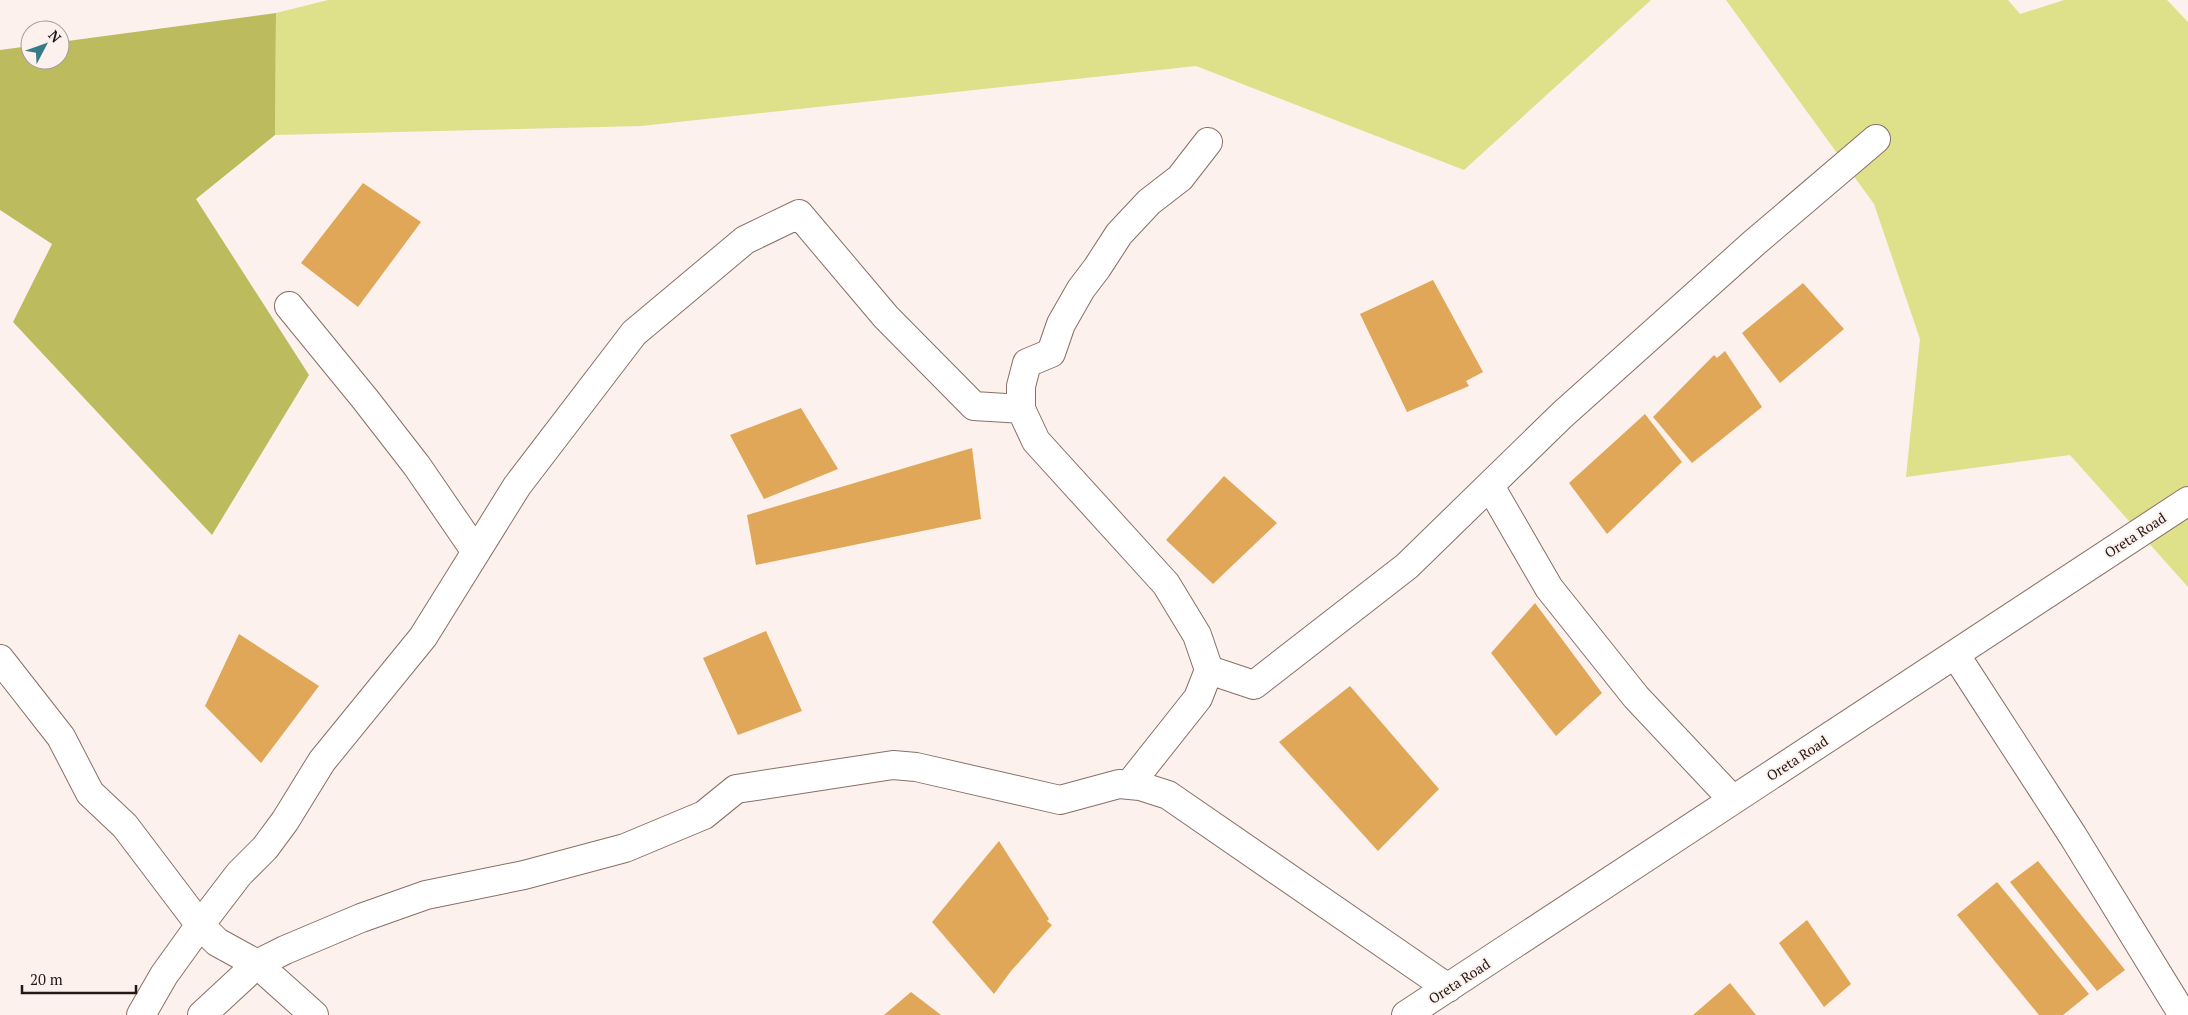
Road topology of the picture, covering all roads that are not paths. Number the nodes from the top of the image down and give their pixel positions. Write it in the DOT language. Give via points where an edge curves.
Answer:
graph roads {
  1 [pos="1876,139"];
  2 [pos="1208,142"];
  3 [pos="290,306"];
  4 [pos="1021,409"];
  5 [pos="1490,486"];
  6 [pos="2188,501"];
  7 [pos="476,552"];
  8 [pos="1956,654"];
  9 [pos="0,659"];
  10 [pos="1209,670"];
  11 [pos="1129,785"];
  12 [pos="1733,800"];
  13 [pos="200,924"];
  14 [pos="257,964"];
  15 [pos="1448,988"];
  16 [pos="141,1015"];
  17 [pos="202,1015"];
  18 [pos="314,1015"];
  19 [pos="1406,1015"];
  20 [pos="2183,1015"];
  1 -- 5 [label="street" via="1562,415"];
  2 -- 4 [label="street" via="1180,178 1149,202 1119,234 1080,288 1051,353 1027,363 1021,386"];
  3 -- 7 [label="street" via="417,466"];
  4 -- 7 [label="street" via="974,406 886,318 799,214 744,240 634,332 517,486"];
  4 -- 10 [label="street" via="1036,441 1166,584 1197,635"];
  5 -- 10 [label="street" via="1407,566 1254,685"];
  5 -- 12 [label="street" via="1549,588 1636,697"];
  6 -- 8 [label="street, Oreta Road"];
  7 -- 13 [label="street" via="423,638 322,761 265,848 239,874"];
  8 -- 12 [label="street, Oreta Road"];
  8 -- 20 [label="street" via="2074,836"];
  9 -- 13 [label="street" via="61,737 90,793 125,826"];
  10 -- 11 [label="street" via="1198,698"];
  11 -- 14 [label="street" via="1119,784 1060,800 916,767 893,765 736,789 704,815 625,848 524,875 426,895 361,918"];
  11 -- 15 [label="street" via="1168,795"];
  12 -- 15 [label="street, Oreta Road"];
  13 -- 14 [label="street" via="217,942"];
  13 -- 16 [label="street"];
  14 -- 17 [label="street"];
  14 -- 18 [label="street"];
  15 -- 19 [label="street, Oreta Road"];
}
